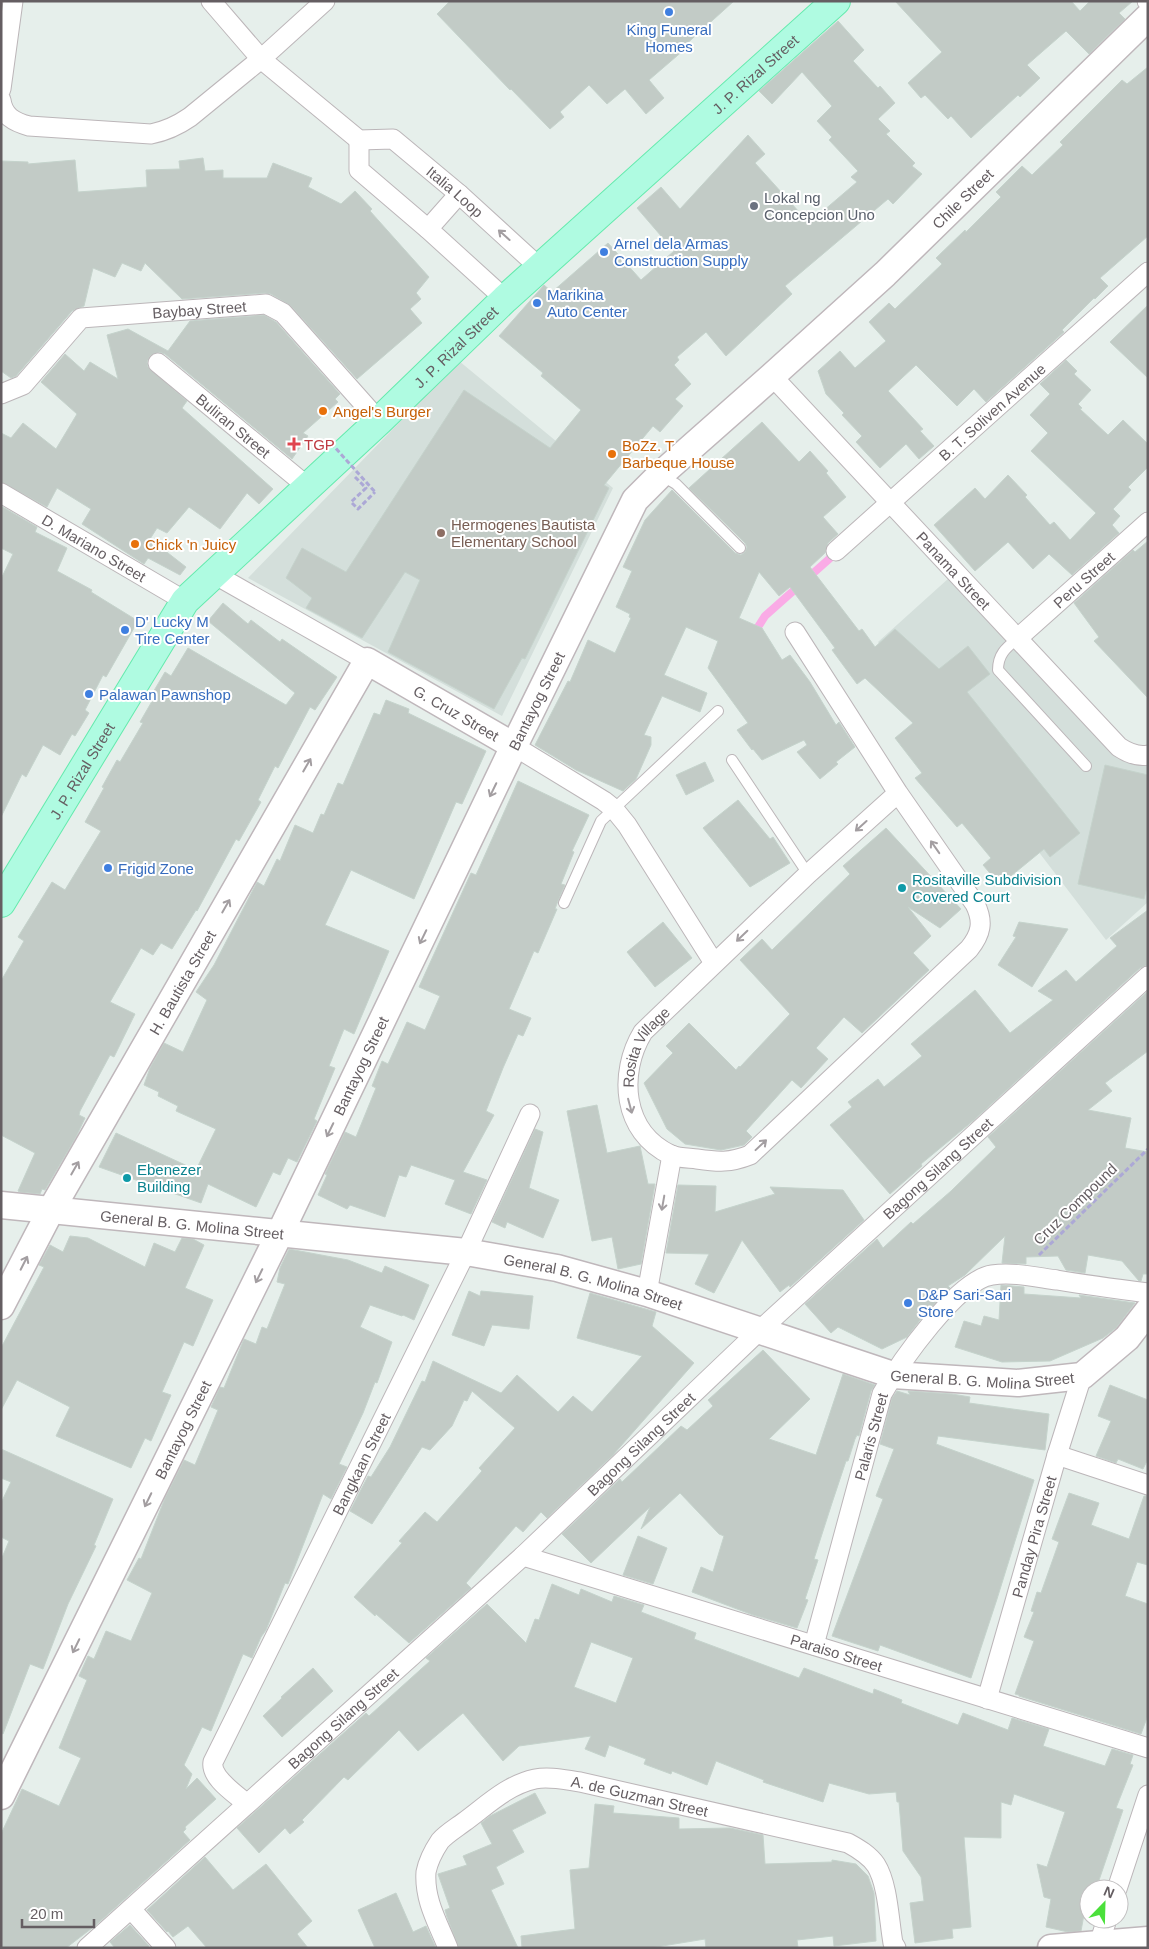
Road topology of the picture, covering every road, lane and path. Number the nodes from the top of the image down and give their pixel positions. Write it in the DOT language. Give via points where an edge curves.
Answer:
graph roads {
  1 [pos="13,1"];
  2 [pos="211,1"];
  3 [pos="325,1"];
  4 [pos="836,1"];
  5 [pos="1148,17"];
  6 [pos="262,59"];
  7 [pos="1,89"];
  8 [pos="1,100"];
  9 [pos="359,140"];
  10 [pos="459,194"];
  11 [pos="428,229"];
  12 [pos="540,268"];
  13 [pos="1148,272"];
  14 [pos="505,299"];
  15 [pos="158,363"];
  16 [pos="772,376"];
  17 [pos="1,394"];
  18 [pos="379,420"];
  19 [pos="332,443"];
  20 [pos="660,475"];
  21 [pos="308,487"];
  22 [pos="366,488"];
  23 [pos="1,493"];
  24 [pos="890,502"];
  25 [pos="1148,522"];
  26 [pos="740,548"];
  27 [pos="836,551"];
  28 [pos="214,574"];
  29 [pos="186,601"];
  30 [pos="795,632"];
  31 [pos="1018,638"];
  32 [pos="367,661"];
  33 [pos="718,711"];
  34 [pos="514,746"];
  35 [pos="1145,756"];
  36 [pos="732,760"];
  37 [pos="1086,766"];
  38 [pos="898,793"];
  39 [pos="614,809"];
  40 [pos="808,874"];
  41 [pos="1,903"];
  42 [pos="564,904"];
  43 [pos="714,964"];
  44 [pos="1148,976"];
  45 [pos="530,1114"];
  46 [pos="1148,1149"];
  47 [pos="672,1156"];
  48 [pos="1,1205"];
  49 [pos="51,1210"];
  50 [pos="280,1233"];
  51 [pos="466,1252"];
  52 [pos="1018,1275"];
  53 [pos="647,1293"];
  54 [pos="1148,1293"];
  55 [pos="1,1306"];
  56 [pos="1148,1311"];
  57 [pos="760,1330"];
  58 [pos="893,1375"];
  59 [pos="1082,1376"];
  60 [pos="1057,1455"];
  61 [pos="1148,1485"];
  62 [pos="523,1556"];
  63 [pos="814,1646"];
  64 [pos="987,1699"];
  65 [pos="1148,1748"];
  66 [pos="1148,1795"];
  67 [pos="1,1796"];
  68 [pos="247,1804"];
  69 [pos="1120,1879"];
  70 [pos="131,1909"];
  71 [pos="1104,1929"];
  72 [pos="1148,1940"];
  73 [pos="1099,1944"];
  74 [pos="87,1948"];
  75 [pos="166,1948"];
  76 [pos="448,1948"];
  77 [pos="896,1948"];
  78 [pos="1051,1948"];
  1 -- 7 [label="street"];
  2 -- 6 [label="street"];
  3 -- 6 [label="street"];
  4 -- 12 [label="main road, J. P. Rizal Street"];
  5 -- 16 [label="street, Chile Street" via="885,274"];
  6 -- 8 [label="street" via="180,124 151,134 29,126 7,116"];
  6 -- 9 [label="street"];
  9 -- 10 [label="street, Italia Loop" via="392,139"];
  9 -- 11 [label="street" via="359,170"];
  10 -- 11 [label="street"];
  12 -- 10 [label="street, Italia Loop, one-way"];
  11 -- 14 [label="street"];
  12 -- 14 [label="main road, J. P. Rizal Street"];
  13 -- 24 [label="street, B. T. Soliven Avenue"];
  14 -- 18 [label="main road, J. P. Rizal Street"];
  15 -- 21 [label="street, Buliran Street"];
  16 -- 20 [label="street, Bantayog Street"];
  16 -- 24 [label="street, Panama Street"];
  17 -- 18 [label="street, Baybay Street" via="23,385 81,318 266,304 283,312"];
  18 -- 21 [label="main road, J. P. Rizal Street"];
  19 -- 22 [label="path, bridge" via="375,492 358,509 351,502"];
  20 -- 26 [label="lane" via="676,484"];
  20 -- 34 [label="street, Bantayog Street" via="635,500"];
  21 -- 28 [label="main road, J. P. Rizal Street"];
  23 -- 29 [label="street, D. Mariano Street"];
  24 -- 27 [label="street, B. T. Soliven Avenue"];
  24 -- 31 [label="street, Panama Street"];
  25 -- 31 [label="street, Peru Street"];
  28 -- 29 [label="main road, J. P. Rizal Street"];
  28 -- 32 [label="street, G. Cruz Street"];
  29 -- 41 [label="main road, J. P. Rizal Street"];
  30 -- 38 [label="street, Rosita Village"];
  31 -- 35 [label="street, Panama Street" via="1119,747 1128,753"];
  31 -- 37 [label="lane" via="998,660 998,670"];
  32 -- 34 [label="street, G. Cruz Street"];
  49 -- 32 [label="street, H. Bautista Street, one-way"];
  33 -- 39 [label="lane"];
  34 -- 39 [label="street, G. Cruz Street"];
  34 -- 50 [label="street, Bantayog Street, one-way"];
  36 -- 40 [label="lane"];
  38 -- 40 [label="street, Rosita Village, one-way"];
  47 -- 38 [label="street, Rosita Village, one-way" via="717,1162 735,1161 750,1155 978,937 980,913"];
  39 -- 42 [label="lane" via="601,822"];
  39 -- 43 [label="street, G. Cruz Street"];
  40 -- 43 [label="street, Rosita Village, one-way"];
  43 -- 47 [label="street, Rosita Village, one-way" via="643,1032 634,1046 628,1100 633,1116 656,1145"];
  44 -- 57 [label="street, Bagong Silang Street"];
  45 -- 51 [label="street, Bangkaan Street"];
  46 -- 52 [label="path, Cruz Compound"];
  47 -- 53 [label="street, one-way"];
  48 -- 49 [label="street, General B. G. Molina Street"];
  49 -- 50 [label="street, General B. G. Molina Street"];
  55 -- 49 [label="street, H. Bautista Street, one-way"];
  50 -- 51 [label="street, General B. G. Molina Street"];
  50 -- 67 [label="street, Bantayog Street, one-way"];
  51 -- 53 [label="street, General B. G. Molina Street" via="558,1268"];
  51 -- 68 [label="street, Bangkaan Street" via="213,1762 216,1776"];
  52 -- 54 [label="street, Palaris Street"];
  52 -- 58 [label="street, Palaris Street" via="990,1275 970,1284 955,1297"];
  53 -- 57 [label="street, General B. G. Molina Street"];
  56 -- 59 [label="street, General B. G. Molina Street" via="1127,1338"];
  57 -- 58 [label="street, General B. G. Molina Street"];
  57 -- 62 [label="street, Bagong Silang Street"];
  58 -- 59 [label="street, General B. G. Molina Street" via="1018,1383"];
  58 -- 63 [label="street, Palaris Street" via="882,1394"];
  59 -- 60 [label="street, Panday Pira Street"];
  60 -- 61 [label="street"];
  60 -- 64 [label="street, Panday Pira Street"];
  62 -- 63 [label="street, Paraiso Street"];
  62 -- 68 [label="street, Bagong Silang Street"];
  63 -- 64 [label="street, Paraiso Street"];
  64 -- 65 [label="street, Paraiso Street"];
  66 -- 69 [label="street"];
  68 -- 70 [label="street, Bagong Silang Street"];
  70 -- 74 [label="street, Bagong Silang Street"];
  70 -- 75 [label="street"];
  71 -- 73 [label="street"];
  72 -- 73 [label="street"];
  73 -- 78 [label="street"];
  76 -- 77 [label="street, A. de Guzman Street" via="427,1895 427,1870 441,1840 503,1793 527,1782 553,1778 848,1843 868,1855 876,1866 883,1882"];
}
